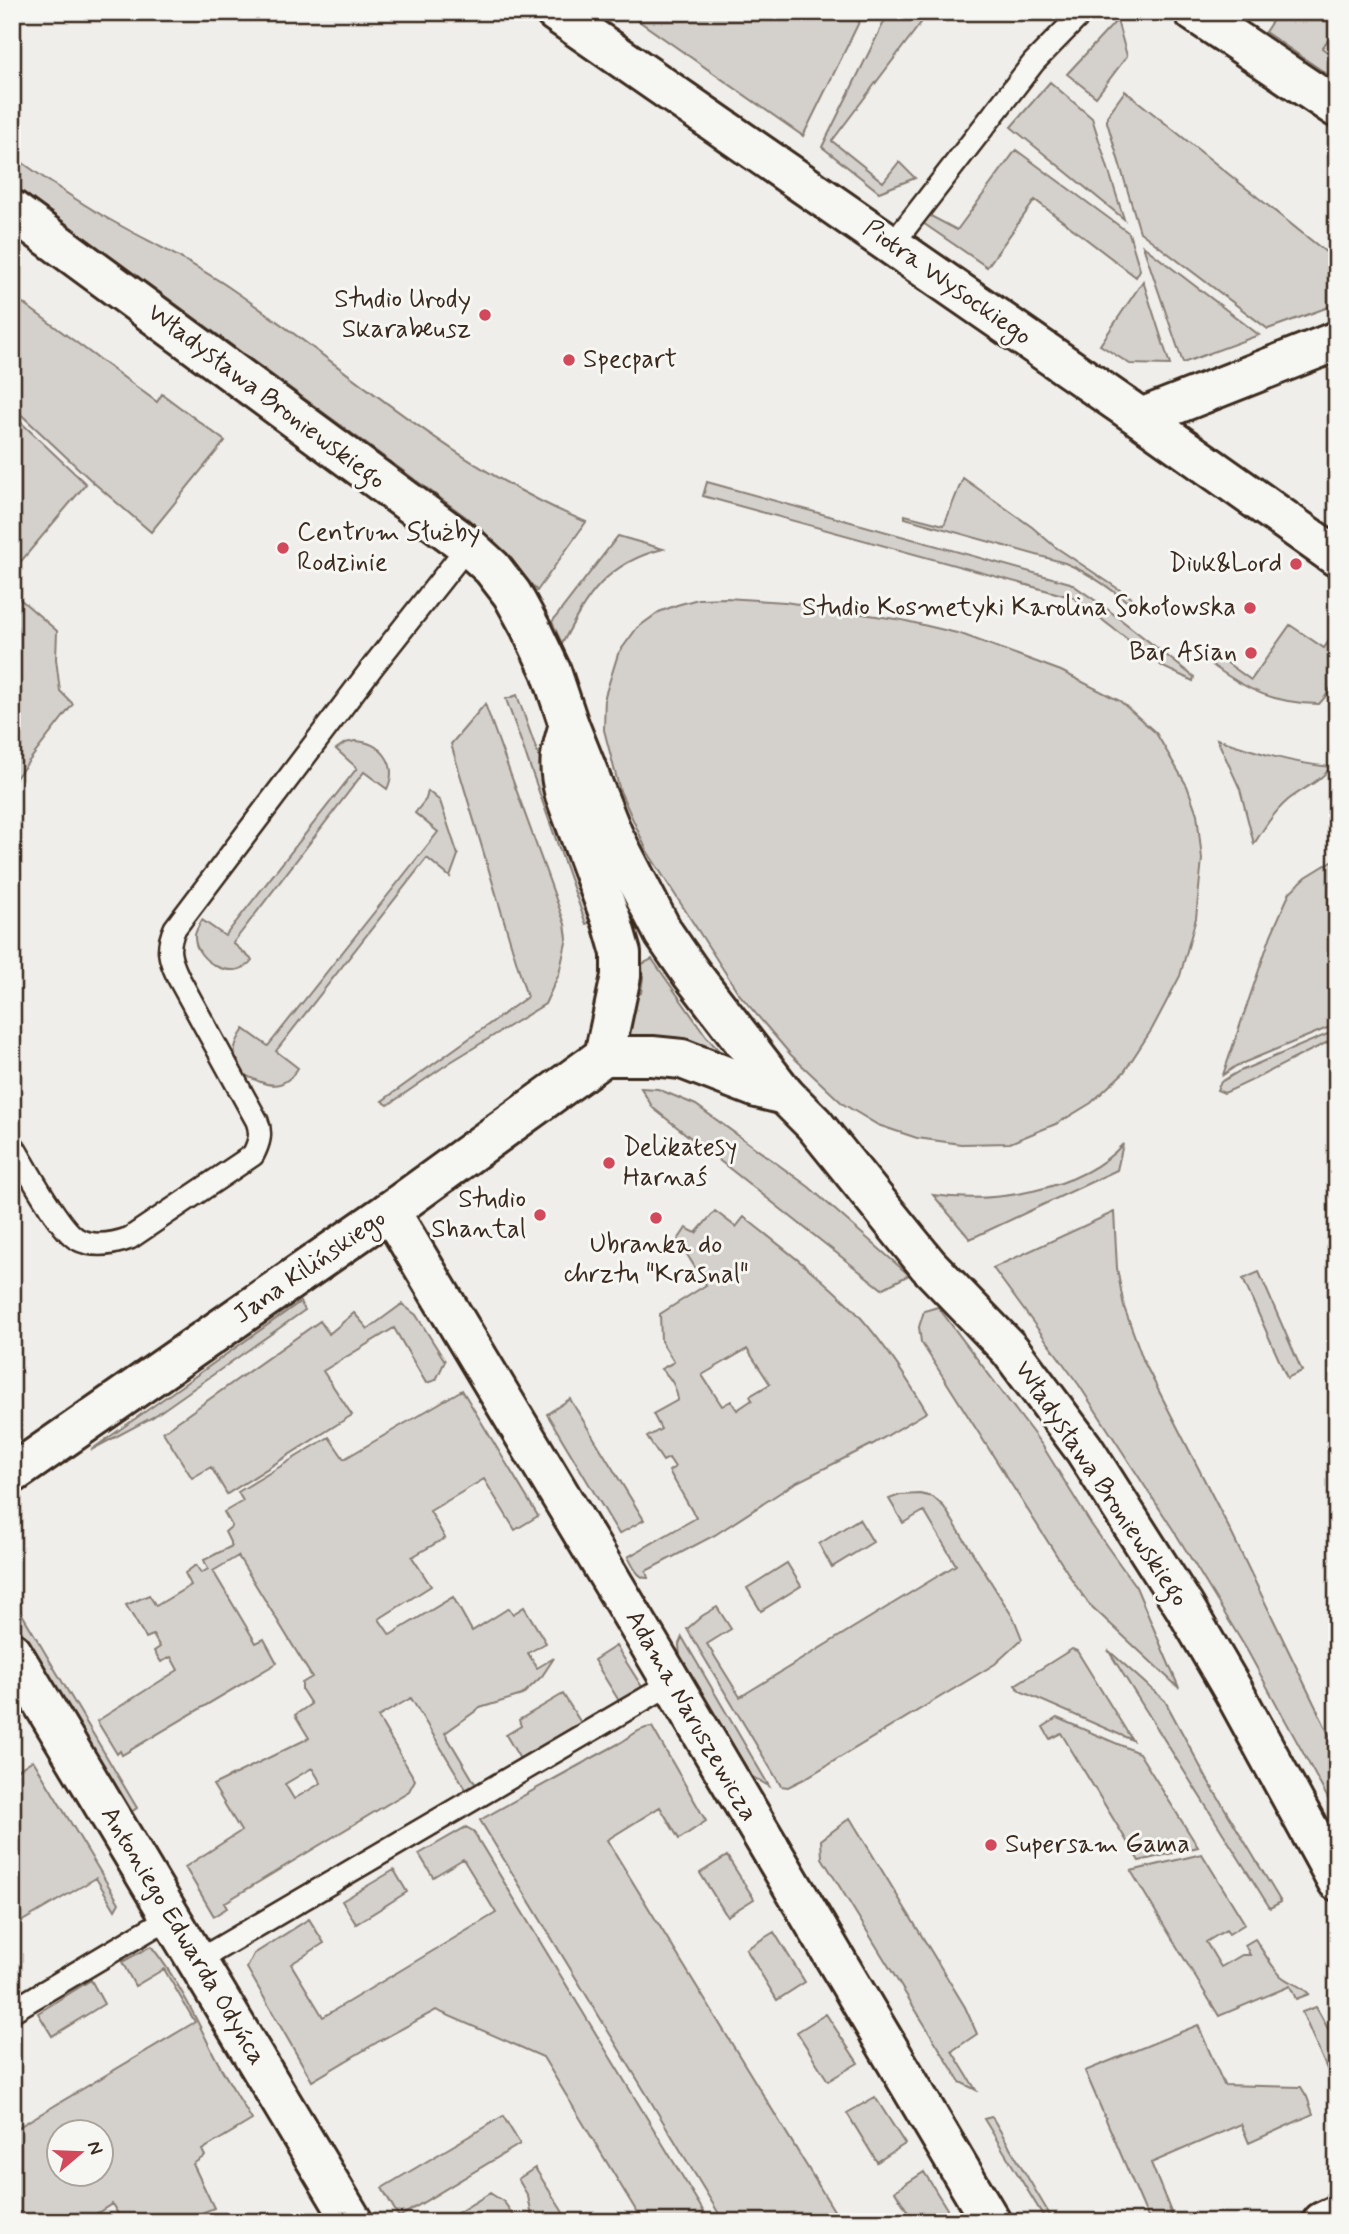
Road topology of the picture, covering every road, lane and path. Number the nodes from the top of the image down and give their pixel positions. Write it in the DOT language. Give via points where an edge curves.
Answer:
graph roads {
  1 [pos="555,12"];
  2 [pos="1083,12"];
  3 [pos="1194,12"];
  4 [pos="1337,108"];
  5 [pos="12,210"];
  6 [pos="892,245"];
  7 [pos="1337,341"];
  8 [pos="1141,418"];
  9 [pos="468,546"];
  10 [pos="1337,557"];
  11 [pos="567,716"];
  12 [pos="604,1056"];
  13 [pos="785,1095"];
  14 [pos="12,1144"];
  15 [pos="390,1211"];
  16 [pos="12,1474"];
  17 [pos="12,1651"];
  18 [pos="672,1683"];
  19 [pos="1337,1881"];
  20 [pos="170,1917"];
  21 [pos="197,1961"];
  22 [pos="12,2011"];
  23 [pos="1337,2215"];
  24 [pos="353,2222"];
  25 [pos="991,2222"];
  26 [pos="1322,2222"];
  1 -- 6 [label="street, Piotra Wysockiego"];
  2 -- 6 [label="lane" via="1034,62"];
  3 -- 4 [label="street"];
  5 -- 9 [label="street, Władysława Broniewskiego"];
  6 -- 8 [label="street, Piotra Wysockiego"];
  7 -- 8 [label="street"];
  8 -- 10 [label="street, Piotra Wysockiego"];
  9 -- 11 [label="street, Władysława Broniewskiego" via="492,568 517,603 551,671"];
  9 -- 14 [label="lane" via="175,928 170,941 170,960 178,977 261,1131 253,1155 131,1238 96,1244 78,1240 64,1229"];
  11 -- 12 [label="street" via="560,776 621,953 621,976"];
  11 -- 13 [label="street, Władysława Broniewskiego" via="613,835 664,934"];
  12 -- 13 [label="street" via="682,1059"];
  12 -- 15 [label="street, Jana Kilińskiego"];
  13 -- 19 [label="street, Władysława Broniewskiego" via="814,1124 928,1265 1010,1350 1084,1448 1203,1638"];
  15 -- 16 [label="street, Jana Kilińskiego"];
  15 -- 18 [label="street, Adama Naruszewicza"];
  17 -- 20 [label="street, Antoniego Edwarda Odyńca"];
  18 -- 21 [label="lane"];
  18 -- 25 [label="street, Adama Naruszewicza"];
  20 -- 21 [label="street, Antoniego Edwarda Odyńca"];
  20 -- 22 [label="lane"];
  21 -- 24 [label="street, Antoniego Edwarda Odyńca"];
  23 -- 26 [label="street"];
}
